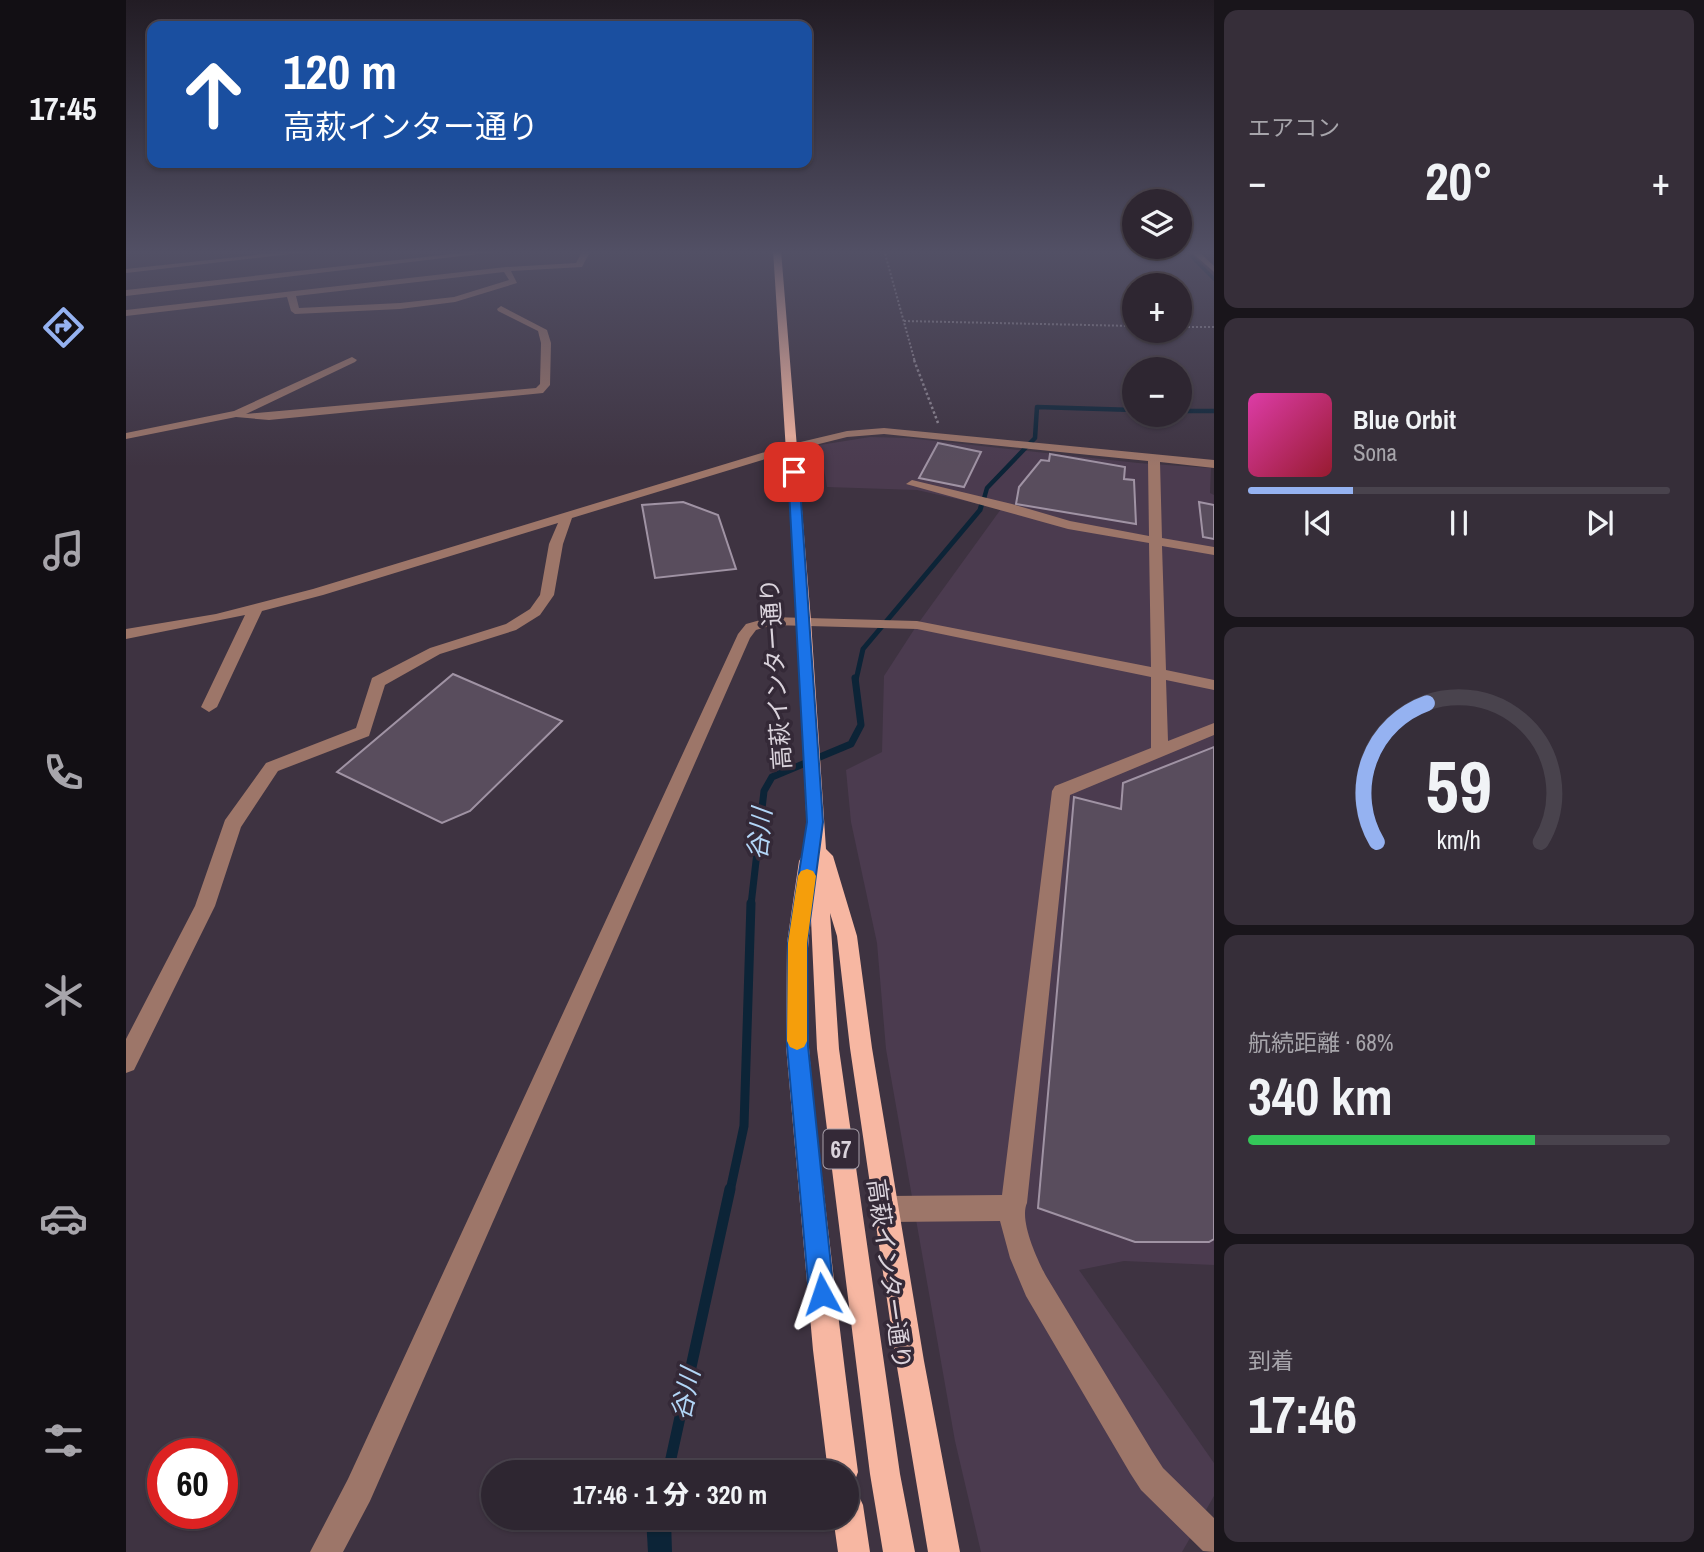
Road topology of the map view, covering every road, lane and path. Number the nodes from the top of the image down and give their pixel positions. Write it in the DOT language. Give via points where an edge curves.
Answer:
graph roads {
  1 [pos="527,322"];
  2 [pos="783,322"];
  3 [pos="905,322"];
  4 [pos="997,322"];
  5 [pos="1122,326"];
  6 [pos="1192,327"];
  7 [pos="1214,327"];
  8 [pos="352,360"];
  9 [pos="237,414"];
  10 [pos="126,436"];
  11 [pos="943,436"];
  12 [pos="792,447"];
  13 [pos="1154,459"];
  14 [pos="1214,464"];
  15 [pos="912,484"];
  16 [pos="567,515"];
  17 [pos="1156,541"];
  18 [pos="1214,551"];
  19 [pos="256,608"];
  20 [pos="804,621"];
  21 [pos="126,634"];
  22 [pos="1159,674"];
  23 [pos="1214,685"];
  24 [pos="209,707"];
  25 [pos="1214,729"];
  26 [pos="1160,752"];
  27 [pos="815,822"];
  28 [pos="126,1062"];
  29 [pos="1010,1208"];
  30 [pos="887,1209"];
  31 [pos="841,1460"];
  32 [pos="851,1530"];
  33 [pos="1214,1541"];
  34 [pos="327,1552"];
  35 [pos="854,1552"];
  36 [pos="899,1552"];
  37 [pos="944,1552"];
  1 -- 9 [label="street" via="542,330 546,343 545,385 539,391 269,417"];
  2 -- 12 [label="main road, 高萩インター通り / 67"];
  3 -- 11 [label="path" via="918,373"];
  4 -- 5 [label="path"];
  6 -- 7 [label="path"];
  8 -- 9 [label="street"];
  9 -- 10 [label="street"];
  11 -- 12 [label="street" via="866,432"];
  11 -- 13 [label="street"];
  12 -- 16 [label="street"];
  12 -- 20 [label="main road, 高萩インター通り / 67"];
  13 -- 14 [label="street"];
  13 -- 17 [label="street"];
  15 -- 17 [label="street" via="1068,525"];
  16 -- 19 [label="street"];
  16 -- 28 [label="street" via="556,544 547,595 535,612 511,627 435,651 378,682 363,732 272,767 232,825 205,906"];
  17 -- 18 [label="street"];
  17 -- 22 [label="street"];
  19 -- 21 [label="street"];
  19 -- 24 [label="street"];
  20 -- 22 [label="street" via="917,625"];
  20 -- 27 [label="main road, 高萩インター通り / 67"];
  20 -- 34 [label="street" via="760,624 743,637"];
  22 -- 23 [label="street"];
  22 -- 26 [label="street"];
  25 -- 26 [label="street"];
  26 -- 29 [label="street" via="1061,791"];
  27 -- 30 [label="main road" via="847,936"];
  27 -- 31 [label="main road" via="797,943 797,1046"];
  27 -- 36 [label="main road, 高萩インター通り / 67" via="828,1049 884,1474"];
  29 -- 30 [label="street"];
  29 -- 33 [label="street" via="1036,1286 1134,1450 1152,1479"];
  30 -- 37 [label="main road"];
  32 -- 35 [label="main road"];
}
